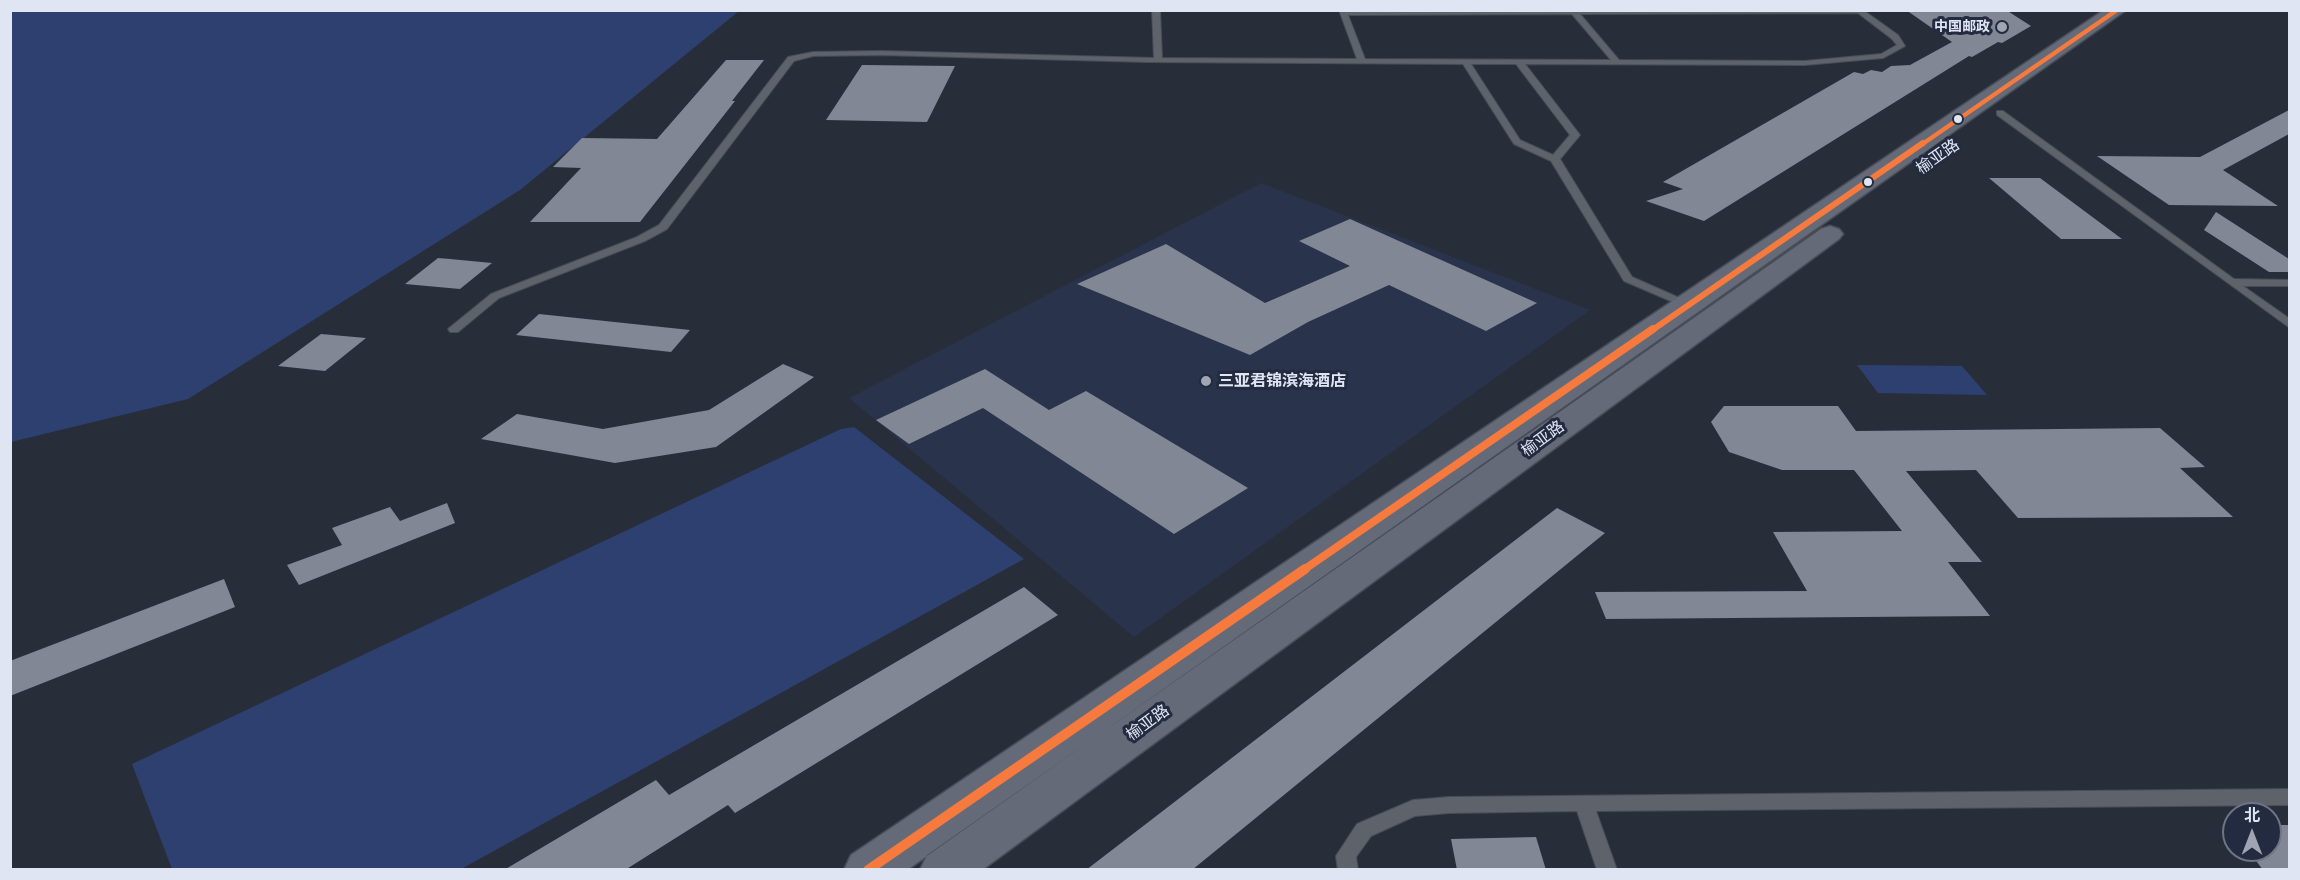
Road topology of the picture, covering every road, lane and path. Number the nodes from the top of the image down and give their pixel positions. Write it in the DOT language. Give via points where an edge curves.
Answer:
graph roads {
  1 [pos="1156,10"];
  2 [pos="1573,11"];
  3 [pos="1859,11"];
  4 [pos="1343,12"];
  5 [pos="2125,14"];
  6 [pos="1158,60"];
  7 [pos="1362,60"];
  8 [pos="1465,61"];
  9 [pos="1518,61"];
  10 [pos="1617,62"];
  11 [pos="2000,113"];
  12 [pos="1555,159"];
  13 [pos="2232,282"];
  14 [pos="2289,283"];
  15 [pos="1687,305"];
  16 [pos="2289,324"];
  17 [pos="454,329"];
  18 [pos="2289,797"];
  19 [pos="1584,804"];
  20 [pos="868,870"];
  21 [pos="944,870"];
  22 [pos="1348,870"];
  23 [pos="1607,870"];
  1 -- 6 [label="lane"];
  2 -- 3 [label="lane"];
  2 -- 4 [label="lane"];
  2 -- 10 [label="lane"];
  3 -- 10 [label="lane" via="1901,46 1883,56 1805,63"];
  4 -- 7 [label="lane"];
  5 -- 11 [label="highway, 榆亚路"];
  5 -- 15 [label="highway, 榆亚路"];
  6 -- 7 [label="lane"];
  6 -- 17 [label="lane" via="881,53 813,54 791,59 663,227 495,296"];
  7 -- 8 [label="lane"];
  8 -- 9 [label="lane"];
  8 -- 12 [label="lane" via="1517,142"];
  9 -- 10 [label="lane"];
  9 -- 12 [label="lane" via="1575,135"];
  11 -- 13 [label="lane"];
  11 -- 21 [label="highway, 榆亚路"];
  12 -- 15 [label="lane" via="1628,279"];
  13 -- 14 [label="lane"];
  13 -- 16 [label="lane"];
  15 -- 20 [label="highway, 榆亚路"];
  18 -- 19 [label="lane"];
  19 -- 22 [label="lane" via="1413,808 1364,831 1346,856"];
  19 -- 23 [label="lane"];
}
